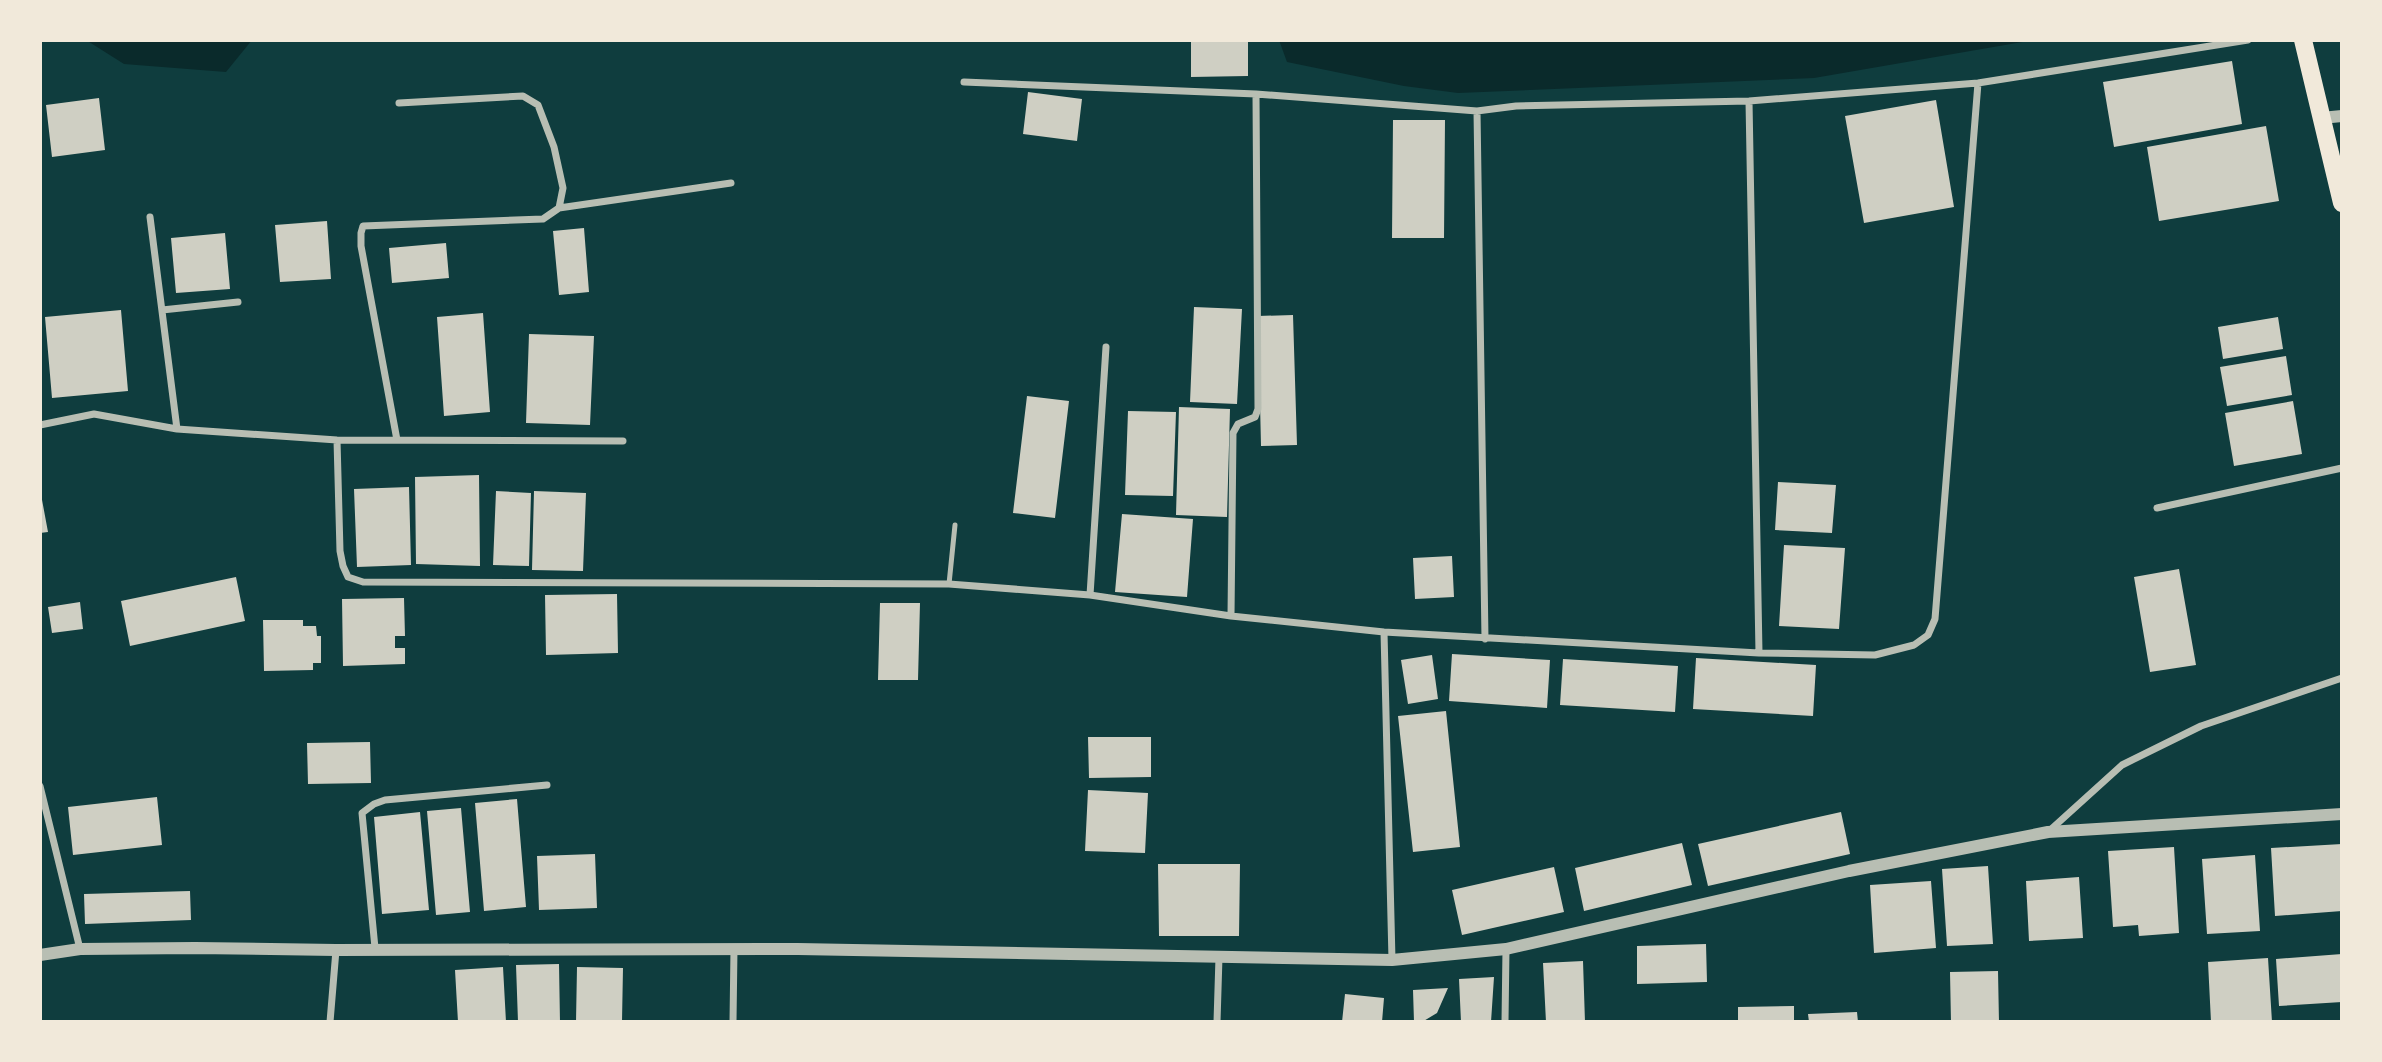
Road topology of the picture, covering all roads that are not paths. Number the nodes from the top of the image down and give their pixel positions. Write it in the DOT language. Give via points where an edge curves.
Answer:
graph roads {
  1 [pos="2248,40"];
  2 [pos="2303,40"];
  3 [pos="964,82"];
  4 [pos="1978,83"];
  5 [pos="1256,94"];
  6 [pos="1749,101"];
  7 [pos="399,103"];
  8 [pos="1477,111"];
  9 [pos="2342,116"];
  10 [pos="2321,118"];
  11 [pos="731,183"];
  12 [pos="2342,203"];
  13 [pos="559,208"];
  14 [pos="150,216"];
  15 [pos="239,302"];
  16 [pos="162,310"];
  17 [pos="1106,347"];
  18 [pos="40,425"];
  19 [pos="177,429"];
  20 [pos="337,440"];
  21 [pos="397,440"];
  22 [pos="623,441"];
  23 [pos="2342,468"];
  24 [pos="2157,508"];
  25 [pos="955,525"];
  26 [pos="950,584"];
  27 [pos="1090,595"];
  28 [pos="1231,616"];
  29 [pos="1384,632"];
  30 [pos="1485,639"];
  31 [pos="1759,653"];
  32 [pos="2342,678"];
  33 [pos="547,785"];
  34 [pos="40,786"];
  35 [pos="2342,814"];
  36 [pos="2048,832"];
  37 [pos="375,948"];
  38 [pos="80,949"];
  39 [pos="734,949"];
  40 [pos="1506,949"];
  41 [pos="336,950"];
  42 [pos="40,955"];
  43 [pos="1219,957"];
  44 [pos="1392,960"];
  45 [pos="330,1022"];
  46 [pos="733,1022"];
  47 [pos="1217,1022"];
  48 [pos="1505,1022"];
  1 -- 4 [label="street"];
  2 -- 10 [label="main road"];
  3 -- 5 [label="street"];
  4 -- 6 [label="street"];
  4 -- 31 [label="street" via="1935,619 1928,635 1914,645 1875,655"];
  5 -- 8 [label="street"];
  5 -- 28 [label="street" via="1258,409 1255,417 1238,424 1233,433"];
  6 -- 8 [label="street" via="1516,106"];
  6 -- 31 [label="street"];
  7 -- 13 [label="street" via="510,95 538,105 563,188"];
  8 -- 30 [label="street"];
  9 -- 10 [label="street"];
  10 -- 12 [label="main road"];
  11 -- 13 [label="street"];
  13 -- 21 [label="street" via="543,219 363,226 361,246"];
  14 -- 16 [label="street"];
  15 -- 16 [label="street"];
  16 -- 19 [label="street"];
  17 -- 27 [label="street"];
  18 -- 19 [label="street" via="94,414"];
  19 -- 20 [label="street"];
  20 -- 21 [label="street"];
  20 -- 26 [label="street" via="340,551 348,577 363,582"];
  21 -- 22 [label="street"];
  23 -- 24 [label="street"];
  25 -- 26 [label="lane"];
  26 -- 27 [label="street"];
  27 -- 28 [label="street"];
  28 -- 29 [label="street"];
  29 -- 30 [label="street"];
  29 -- 44 [label="street"];
  30 -- 31 [label="street"];
  32 -- 36 [label="street" via="2201,726 2122,765"];
  33 -- 37 [label="street" via="384,800 362,813"];
  34 -- 38 [label="street"];
  35 -- 36 [label="street"];
  36 -- 40 [label="street" via="1849,870"];
  37 -- 39 [label="street"];
  37 -- 41 [label="street"];
  38 -- 41 [label="street"];
  38 -- 42 [label="street"];
  39 -- 43 [label="street"];
  39 -- 46 [label="street"];
  40 -- 44 [label="street"];
  40 -- 48 [label="street"];
  41 -- 45 [label="street"];
  43 -- 44 [label="street"];
  43 -- 47 [label="street"];
}
